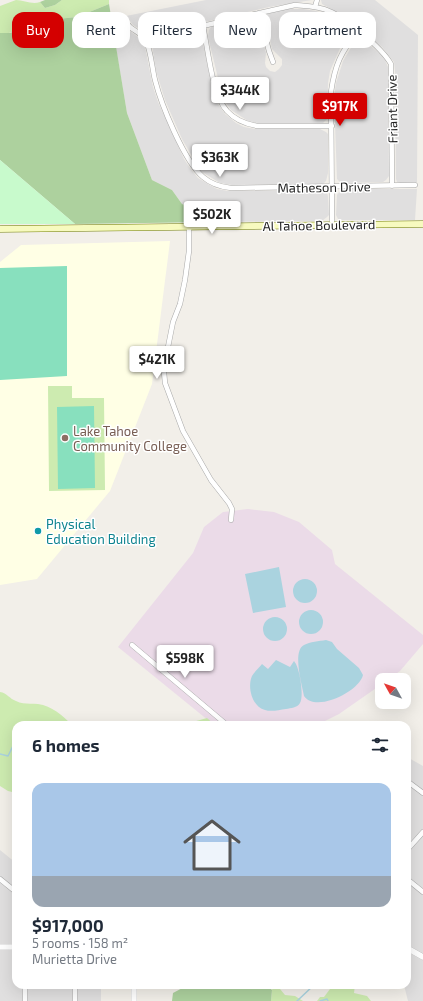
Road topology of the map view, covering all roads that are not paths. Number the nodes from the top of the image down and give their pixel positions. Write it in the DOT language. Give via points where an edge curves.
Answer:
graph roads {
  1 [pos="317,0"];
  2 [pos="315,7"];
  3 [pos="264,12"];
  4 [pos="332,12"];
  5 [pos="206,41"];
  6 [pos="376,47"];
  7 [pos="148,48"];
  8 [pos="267,48"];
  9 [pos="345,48"];
  10 [pos="273,62"];
  11 [pos="332,126"];
  12 [pos="415,185"];
  13 [pos="332,186"];
  14 [pos="392,186"];
  15 [pos="423,224"];
  16 [pos="332,225"];
  17 [pos="189,226"];
  18 [pos="0,229"];
  19 [pos="231,520"];
  20 [pos="132,645"];
  21 [pos="222,721"];
  22 [pos="411,784"];
  23 [pos="423,792"];
  24 [pos="423,832"];
  25 [pos="411,846"];
  26 [pos="0,879"];
  27 [pos="411,882"];
  28 [pos="12,889"];
  29 [pos="423,892"];
  30 [pos="0,947"];
  31 [pos="12,947"];
  32 [pos="411,950"];
  33 [pos="423,957"];
  34 [pos="25,989"];
  35 [pos="75,989"];
  36 [pos="134,989"];
  37 [pos="25,1001"];
  38 [pos="75,1001"];
  39 [pos="134,1001"];
  1 -- 2 [label="street"];
  2 -- 3 [label="street, Friant Drive" via="295,5"];
  2 -- 4 [label="street, Friant Drive"];
  5 -- 11 [label="street" via="216,90 227,112 236,119 257,126"];
  6 -- 14 [label="street, Friant Drive" via="391,64"];
  7 -- 13 [label="street, Matheson Drive" via="164,107 183,149 203,178 231,188"];
  8 -- 10 [label="street"];
  9 -- 11 [label="street" via="337,63 332,92"];
  11 -- 13 [label="street"];
  12 -- 14 [label="street, Matheson Drive"];
  13 -- 14 [label="street, Matheson Drive"];
  13 -- 16 [label="street"];
  15 -- 16 [label="main road, Al Tahoe Boulevard"];
  16 -- 17 [label="main road, Al Tahoe Boulevard"];
  17 -- 18 [label="main road, Al Tahoe Boulevard"];
  17 -- 19 [label="street" via="185,280 166,357 165,383 183,431 211,480 232,509"];
  20 -- 21 [label="street"];
  22 -- 23 [label="street"];
  24 -- 25 [label="street"];
  26 -- 28 [label="street"];
  27 -- 29 [label="street"];
  30 -- 31 [label="street"];
  32 -- 33 [label="street"];
  34 -- 37 [label="street"];
  35 -- 38 [label="street"];
  36 -- 39 [label="street"];
}
